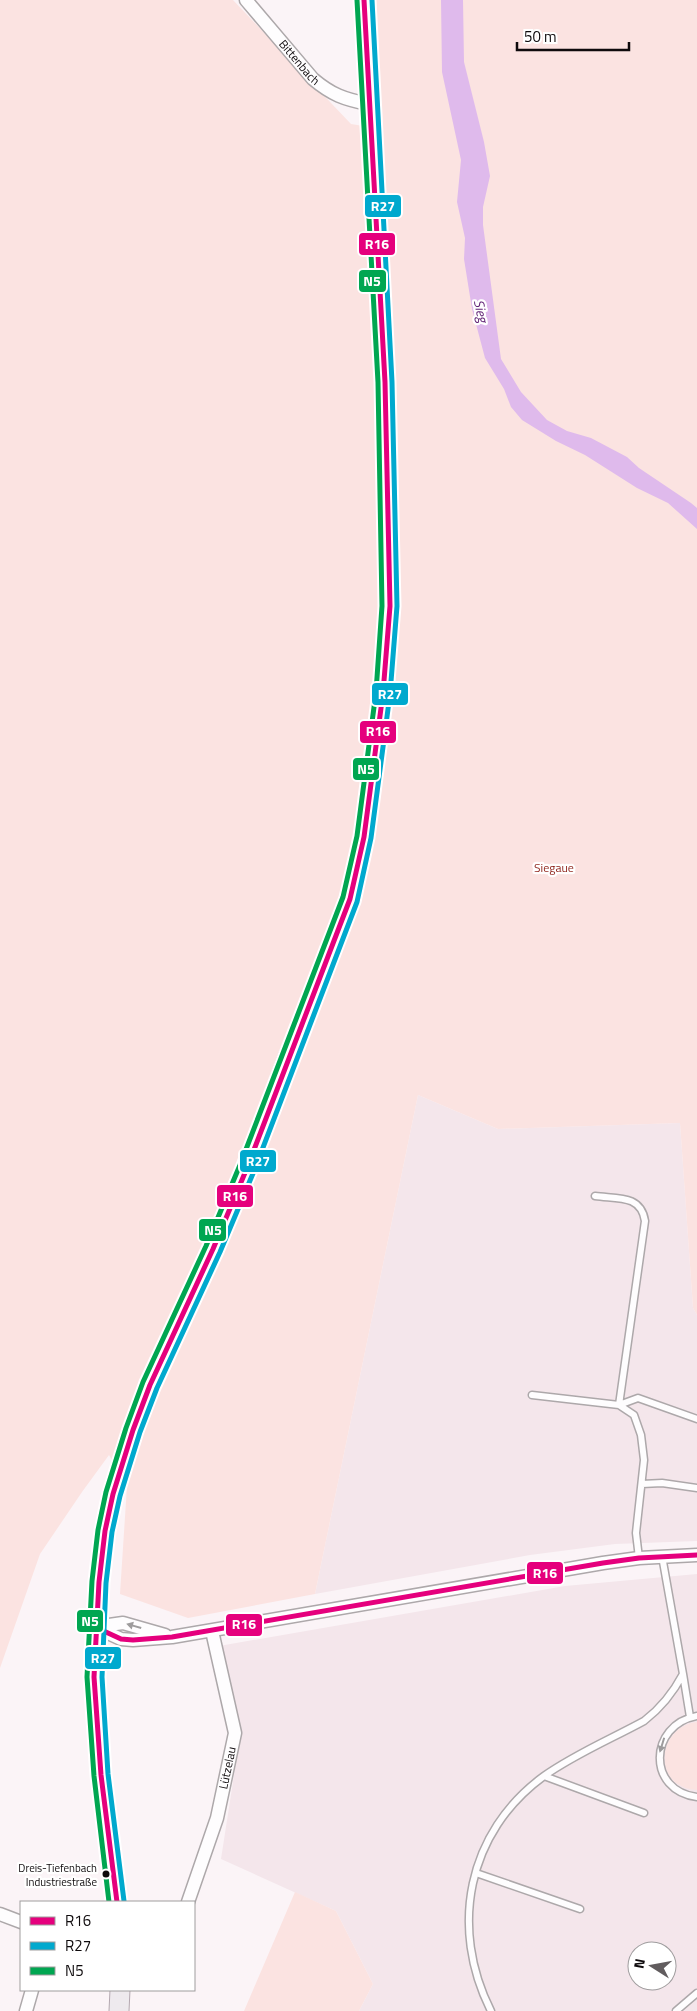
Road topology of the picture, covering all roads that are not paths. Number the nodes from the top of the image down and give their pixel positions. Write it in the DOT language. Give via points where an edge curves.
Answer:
graph roads {
  1 [pos="246,0"];
  2 [pos="364,0"];
  3 [pos="368,104"];
  4 [pos="594,1196"];
  5 [pos="532,1395"];
  6 [pos="619,1405"];
  7 [pos="697,1419"];
  8 [pos="642,1484"];
  9 [pos="697,1488"];
  10 [pos="697,1555"];
  11 [pos="662,1556"];
  12 [pos="639,1558"];
  13 [pos="95,1627"];
  14 [pos="212,1631"];
  15 [pos="683,1674"];
  16 [pos="694,1716"];
  17 [pos="544,1776"];
  18 [pos="697,1797"];
  19 [pos="644,1813"];
  20 [pos="476,1872"];
  21 [pos="117,1901"];
  22 [pos="188,1901"];
  23 [pos="580,1909"];
  24 [pos="0,1914"];
  25 [pos="20,1922"];
  26 [pos="32,1991"];
  27 [pos="120,1991"];
  28 [pos="697,1993"];
  29 [pos="26,2011"];
  30 [pos="119,2011"];
  31 [pos="491,2011"];
  32 [pos="676,2011"];
  1 -- 3 [label="street, Bittenbach" via="325,90 342,99"];
  2 -- 3 [label="main road"];
  3 -- 13 [label="main road" via="385,382 390,606 383,693 364,837 350,899 247,1168 133,1430 105,1531"];
  4 -- 6 [label="lane" via="636,1202 644,1210"];
  5 -- 6 [label="lane"];
  6 -- 7 [label="lane" via="638,1398"];
  6 -- 8 [label="lane" via="634,1415 641,1435"];
  8 -- 9 [label="lane"];
  8 -- 12 [label="lane" via="636,1533"];
  10 -- 11 [label="street"];
  11 -- 12 [label="street"];
  11 -- 15 [label="lane"];
  12 -- 14 [label="street"];
  13 -- 14 [label="street" via="123,1623 172,1637"];
  13 -- 21 [label="main road" via="94,1677 101,1775"];
  14 -- 22 [label="street, Lützelau" via="234,1733 217,1818"];
  15 -- 16 [label="lane"];
  15 -- 17 [label="lane" via="675,1690 655,1713"];
  16 -- 18 [label="lane, one-way" via="677,1723 666,1733 660,1759 671,1785 682,1793"];
  17 -- 19 [label="lane"];
  17 -- 20 [label="lane" via="500,1821"];
  20 -- 23 [label="lane"];
  20 -- 31 [label="lane" via="469,1907 470,1947 475,1972"];
  24 -- 25 [label="street"];
  26 -- 29 [label="street"];
  27 -- 30 [label="main road"];
  28 -- 32 [label="lane"];
}
